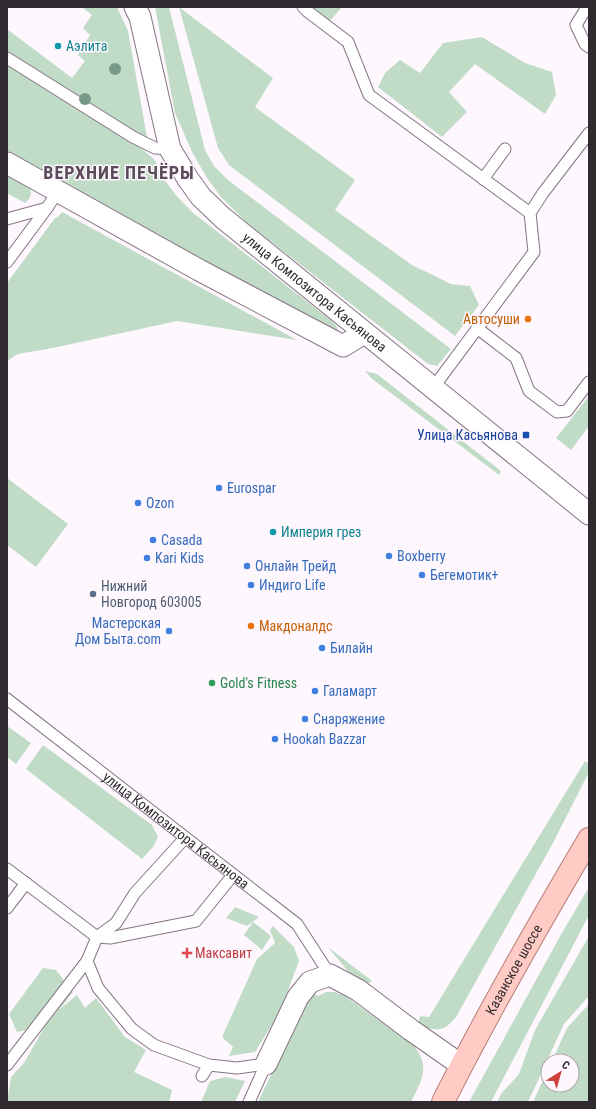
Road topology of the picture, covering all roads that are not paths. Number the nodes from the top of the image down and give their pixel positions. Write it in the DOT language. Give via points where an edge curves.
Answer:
graph roads {
  1 [pos="135,7"];
  2 [pos="304,7"];
  3 [pos="587,7"];
  4 [pos="589,47"];
  5 [pos="7,58"];
  6 [pos="589,133"];
  7 [pos="170,149"];
  8 [pos="505,149"];
  9 [pos="7,163"];
  10 [pos="483,179"];
  11 [pos="52,199"];
  12 [pos="530,213"];
  13 [pos="9,216"];
  14 [pos="7,262"];
  15 [pos="477,328"];
  16 [pos="364,332"];
  17 [pos="589,382"];
  18 [pos="433,388"];
  19 [pos="589,514"];
  20 [pos="7,699"];
  21 [pos="186,838"];
  22 [pos="589,839"];
  23 [pos="7,869"];
  24 [pos="234,875"];
  25 [pos="26,883"];
  26 [pos="7,908"];
  27 [pos="97,937"];
  28 [pos="87,961"];
  29 [pos="330,975"];
  30 [pos="266,1064"];
  31 [pos="7,1065"];
  32 [pos="209,1065"];
  33 [pos="461,1065"];
  34 [pos="202,1076"];
  35 [pos="249,1102"];
  36 [pos="443,1102"];
  1 -- 7 [label="street, улица Композитора Касьянова" via="140,17"];
  2 -- 10 [label="lane" via="348,42 369,95"];
  3 -- 4 [label="lane" via="576,25"];
  5 -- 7 [label="lane" via="133,137 155,148"];
  6 -- 12 [label="lane"];
  7 -- 16 [label="street, улица Композитора Касьянова" via="201,197 223,218"];
  8 -- 10 [label="lane"];
  9 -- 11 [label="street"];
  10 -- 12 [label="lane"];
  11 -- 13 [label="lane"];
  11 -- 14 [label="lane"];
  11 -- 16 [label="street" via="199,270 342,346"];
  12 -- 15 [label="lane" via="534,252"];
  15 -- 17 [label="lane" via="516,358 529,391 557,412 568,411"];
  15 -- 18 [label="lane"];
  16 -- 18 [label="street, улица Композитора Касьянова"];
  18 -- 19 [label="street, улица Композитора Касьянова"];
  20 -- 21 [label="lane, улица Композитора Касьянова"];
  21 -- 24 [label="lane, улица Композитора Касьянова"];
  21 -- 27 [label="lane" via="135,893 116,922"];
  22 -- 33 [label="main road, Казанское шоссе"];
  23 -- 25 [label="lane"];
  24 -- 27 [label="lane" via="196,921 110,938"];
  24 -- 29 [label="lane, улица Композитора Касьянова" via="297,924"];
  25 -- 26 [label="lane"];
  25 -- 27 [label="lane"];
  27 -- 28 [label="lane"];
  28 -- 31 [label="lane"];
  28 -- 32 [label="lane" via="98,988 132,1029 154,1045"];
  29 -- 30 [label="street" via="310,982 298,997"];
  29 -- 33 [label="street, улица Композитора Касьянова" via="358,990"];
  30 -- 32 [label="lane" via="237,1068"];
  30 -- 35 [label="lane"];
  32 -- 34 [label="lane"];
  33 -- 36 [label="main road, Казанское шоссе"];
}
